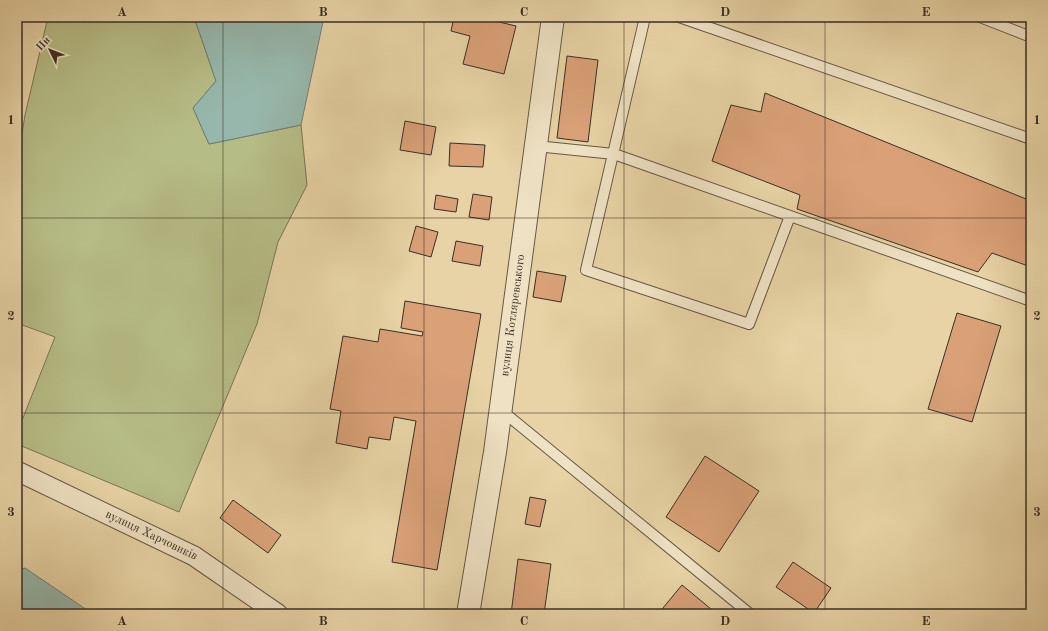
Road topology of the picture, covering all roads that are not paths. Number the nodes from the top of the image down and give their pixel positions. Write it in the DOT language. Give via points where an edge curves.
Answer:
graph roads {
  1 [pos="553,17"];
  2 [pos="645,17"];
  3 [pos="679,17"];
  4 [pos="980,17"];
  5 [pos="1031,37"];
  6 [pos="1031,140"];
  7 [pos="536,146"];
  8 [pos="614,154"];
  9 [pos="790,216"];
  10 [pos="1031,301"];
  11 [pos="501,410"];
  12 [pos="17,472"];
  13 [pos="278,614"];
  14 [pos="468,614"];
  15 [pos="750,614"];
  1 -- 7 [label="street, вулиця Котляревського"];
  2 -- 8 [label="lane"];
  3 -- 6 [label="lane"];
  4 -- 5 [label="lane"];
  7 -- 8 [label="lane"];
  7 -- 11 [label="street, вулиця Котляревського"];
  8 -- 9 [label="lane"];
  8 -- 9 [label="lane" via="586,270 749,324"];
  9 -- 10 [label="lane"];
  11 -- 14 [label="street, вулиця Котляревського"];
  11 -- 15 [label="lane"];
  12 -- 13 [label="street, вулиця Харчовиків" via="194,556"];
}
